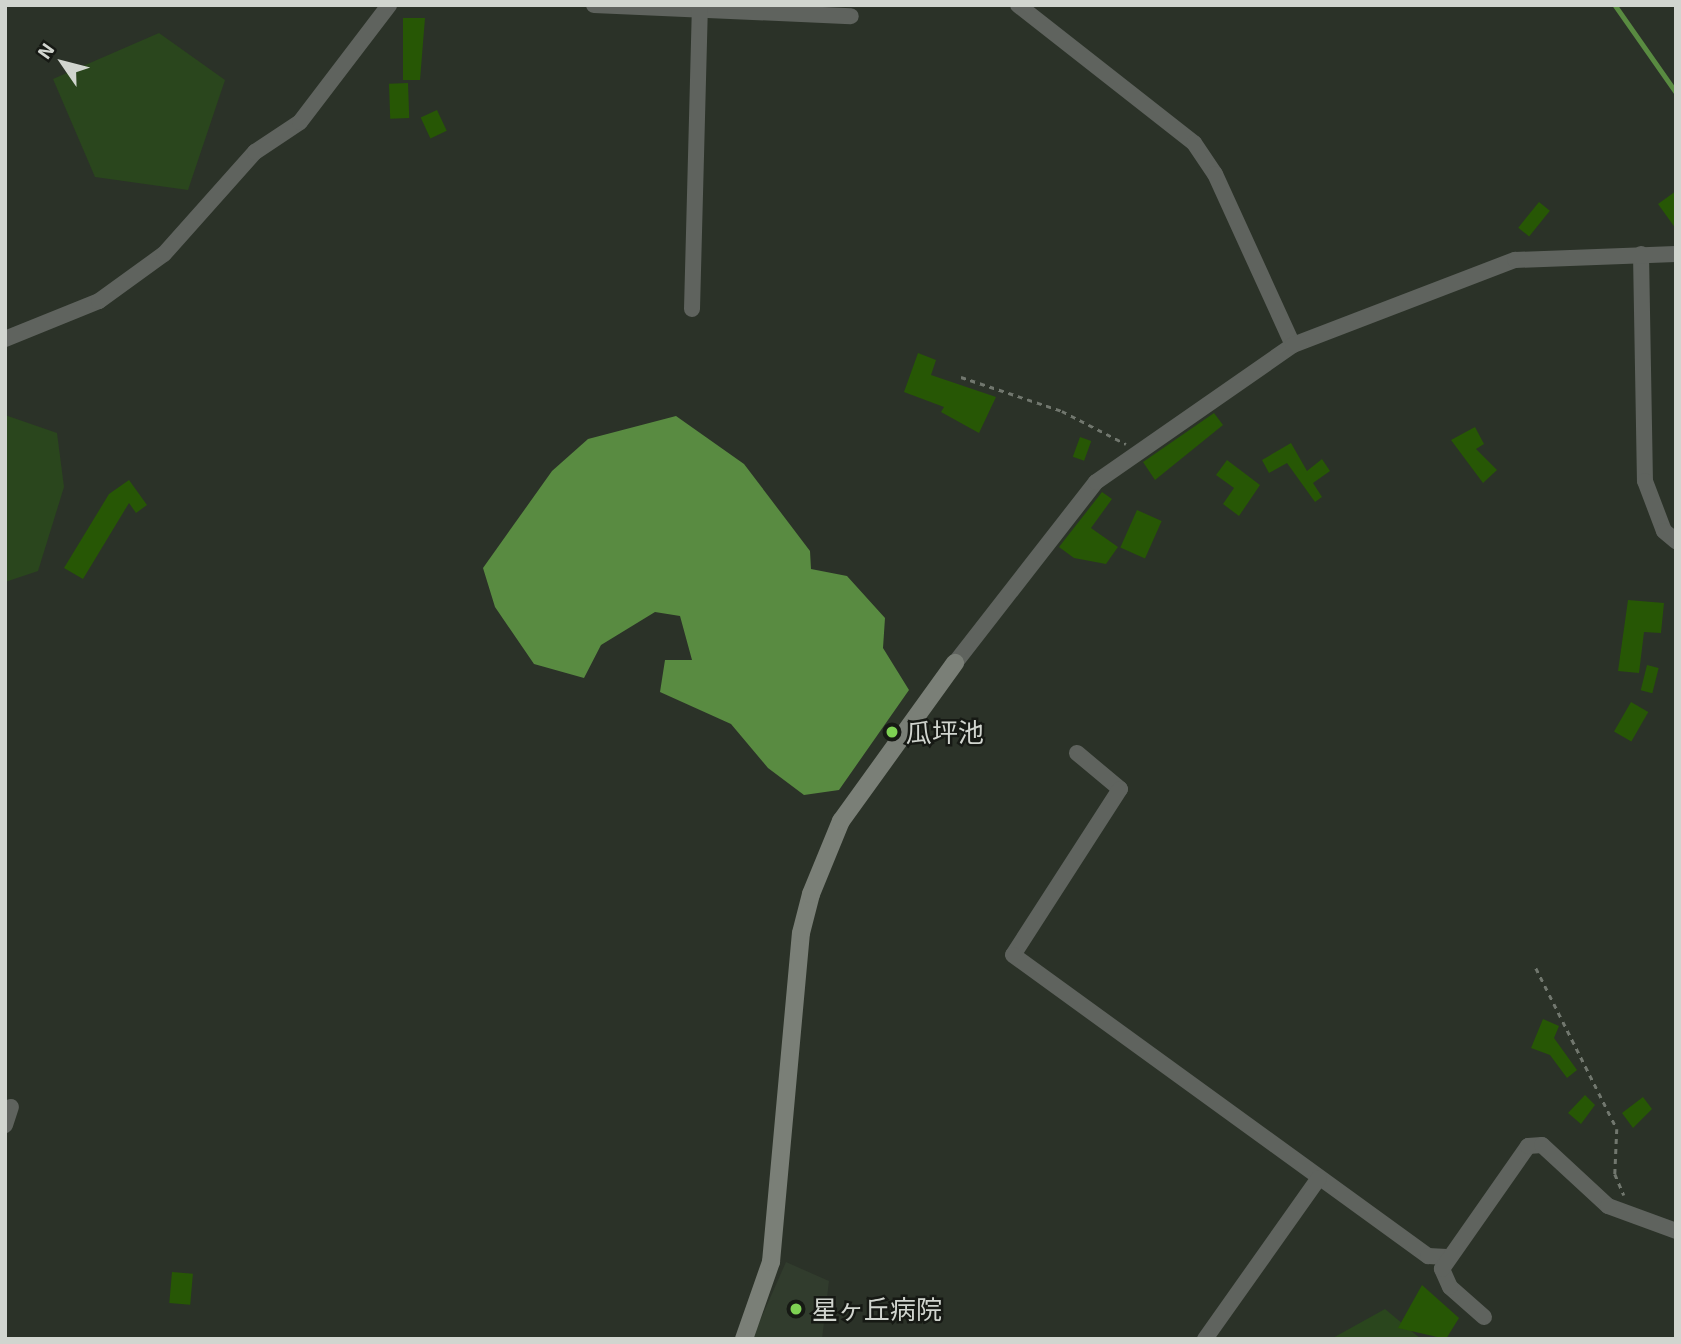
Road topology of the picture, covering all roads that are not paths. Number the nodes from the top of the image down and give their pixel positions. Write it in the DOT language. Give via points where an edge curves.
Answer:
graph roads {
  1 [pos="389,5"];
  2 [pos="594,5"];
  3 [pos="1018,5"];
  4 [pos="699,11"];
  5 [pos="851,16"];
  6 [pos="1641,254"];
  7 [pos="1676,254"];
  8 [pos="692,309"];
  9 [pos="5,339"];
  10 [pos="1293,345"];
  11 [pos="1676,541"];
  12 [pos="955,663"];
  13 [pos="1077,753"];
  14 [pos="11,1107"];
  15 [pos="5,1125"];
  16 [pos="1319,1178"];
  17 [pos="1676,1231"];
  18 [pos="1447,1257"];
  19 [pos="1484,1317"];
  20 [pos="744,1339"];
  21 [pos="1205,1339"];
  1 -- 9 [label="street" via="300,121 256,152 154,262 99,301"];
  2 -- 4 [label="street"];
  3 -- 10 [label="street" via="1194,143 1215,174"];
  4 -- 5 [label="street"];
  4 -- 8 [label="street"];
  6 -- 7 [label="street"];
  6 -- 10 [label="street" via="1515,260"];
  6 -- 11 [label="street" via="1645,481 1664,531"];
  10 -- 12 [label="street" via="1084,494"];
  12 -- 20 [label="street" via="841,821 811,894 801,933 771,1262"];
  13 -- 16 [label="street" via="1121,789 1013,955"];
  14 -- 15 [label="street"];
  16 -- 18 [label="street" via="1428,1256"];
  16 -- 21 [label="street"];
  17 -- 18 [label="street" via="1633,1217 1591,1194 1572,1170 1535,1144"];
  18 -- 19 [label="street" via="1447,1282"];
}
